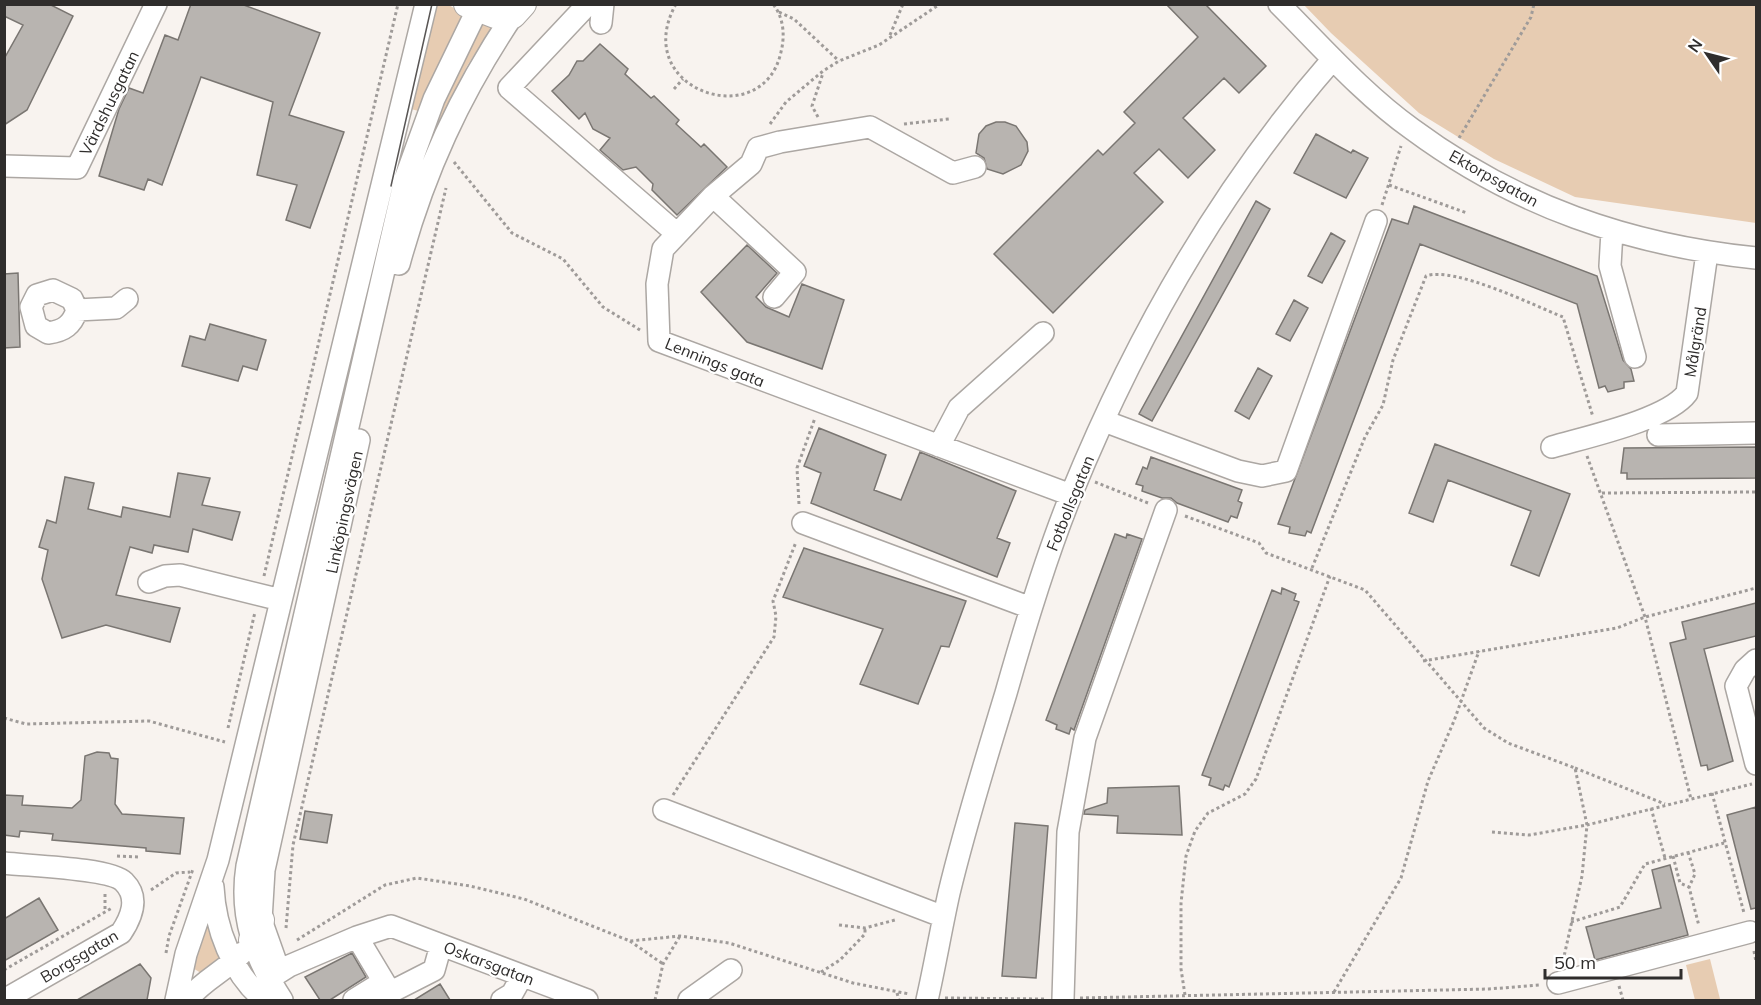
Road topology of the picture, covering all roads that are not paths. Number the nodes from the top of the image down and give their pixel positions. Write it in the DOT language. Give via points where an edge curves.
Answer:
graph roads {
  1 [pos="156,4"];
  2 [pos="426,4"];
  3 [pos="588,4"];
  4 [pos="1280,4"];
  5 [pos="475,6"];
  6 [pos="518,10"];
  7 [pos="1333,59"];
  8 [pos="389,158"];
  9 [pos="4,166"];
  10 [pos="975,167"];
  11 [pos="713,196"];
  12 [pos="1376,221"];
  13 [pos="1612,231"];
  14 [pos="676,233"];
  15 [pos="1707,253"];
  16 [pos="1756,258"];
  17 [pos="774,297"];
  18 [pos="127,299"];
  19 [pos="77,310"];
  20 [pos="1043,333"];
  21 [pos="1635,357"];
  22 [pos="1104,421"];
  23 [pos="1756,433"];
  24 [pos="1658,435"];
  25 [pos="939,446"];
  26 [pos="1552,447"];
  27 [pos="1085,481"];
  28 [pos="1167,510"];
  29 [pos="803,523"];
  30 [pos="149,582"];
  31 [pos="280,600"];
  32 [pos="1031,608"];
  33 [pos="1756,660"];
  34 [pos="1756,764"];
  35 [pos="664,810"];
  36 [pos="4,863"];
  37 [pos="234,874"];
  38 [pos="213,891"];
  39 [pos="944,917"];
  40 [pos="1749,932"];
  41 [pos="357,937"];
  42 [pos="248,943"];
  43 [pos="441,945"];
  44 [pos="278,963"];
  45 [pos="731,970"];
  46 [pos="522,976"];
  47 [pos="1558,983"];
  48 [pos="381,992"];
  49 [pos="928,998"];
  50 [pos="1063,999"];
  51 [pos="4,1000"];
  52 [pos="176,1000"];
  53 [pos="187,1000"];
  54 [pos="264,1000"];
  55 [pos="272,1000"];
  56 [pos="282,1000"];
  57 [pos="288,1000"];
  58 [pos="354,1000"];
  59 [pos="502,1000"];
  60 [pos="587,1000"];
  61 [pos="689,1000"];
  1 -- 9 [label="street, Värdshusgatan" via="77,168"];
  2 -- 8 [label="street"];
  3 -- 14 [label="street" via="509,88"];
  4 -- 7 [label="street, Ektorpsgatan"];
  5 -- 6 [label="main road" via="495,15"];
  5 -- 42 [label="street" via="434,99 405,179 247,866 244,908"];
  6 -- 42 [label="street, Linköpingsvägen" via="479,66 448,128 424,186 400,262"];
  7 -- 13 [label="street, Ektorpsgatan" via="1410,128 1466,166 1532,202"];
  7 -- 22 [label="street, Fotbollsgatan" via="1269,137 1212,222 1157,315"];
  8 -- 31 [label="street"];
  8 -- 37 [label="street" via="391,186 369,302"];
  10 -- 11 [label="street, Lennings gata" via="953,173 870,127 758,148 751,164"];
  11 -- 14 [label="street, Lennings gata"];
  11 -- 17 [label="street" via="795,272"];
  12 -- 22 [label="street" via="1286,471 1262,476 1238,471"];
  13 -- 15 [label="street, Ektorpsgatan"];
  13 -- 21 [label="street" via="1610,266"];
  14 -- 25 [label="street, Lennings gata" via="663,249 657,284 659,341"];
  15 -- 16 [label="street, Ektorpsgatan"];
  15 -- 26 [label="street, Målgränd" via="1687,393 1680,402 1628,425"];
  18 -- 19 [label="street" via="116,308"];
  20 -- 25 [label="street" via="959,408"];
  22 -- 27 [label="street, Fotbollsgatan"];
  23 -- 24 [label="street"];
  25 -- 27 [label="street, Lennings gata"];
  27 -- 32 [label="street, Fotbollsgatan"];
  28 -- 50 [label="street" via="1085,738 1068,832"];
  29 -- 32 [label="street"];
  30 -- 31 [label="street" via="180,575"];
  31 -- 38 [label="street"];
  32 -- 39 [label="street, Fotbollsgatan"];
  33 -- 34 [label="street" via="1736,686"];
  35 -- 39 [label="street"];
  36 -- 51 [label="street, Borgsgatan" via="107,874 123,882 132,898 132,917 121,933"];
  37 -- 38 [label="street"];
  37 -- 42 [label="street" via="235,914"];
  38 -- 42 [label="street" via="221,932"];
  38 -- 52 [label="street" via="196,925"];
  39 -- 49 [label="street, Fotbollsgatan"];
  40 -- 47 [label="street"];
  41 -- 43 [label="street, Oskarsgatan" via="391,927"];
  41 -- 44 [label="street"];
  41 -- 48 [label="street"];
  42 -- 44 [label="street"];
  42 -- 53 [label="street"];
  42 -- 54 [label="street"];
  42 -- 55 [label="street"];
  43 -- 46 [label="street, Oskarsgatan"];
  43 -- 48 [label="street" via="434,970"];
  44 -- 56 [label="street"];
  44 -- 57 [label="street"];
  45 -- 61 [label="street"];
  46 -- 59 [label="street" via="512,994"];
  46 -- 60 [label="street, Oskarsgatan"];
  48 -- 58 [label="street"];
}
